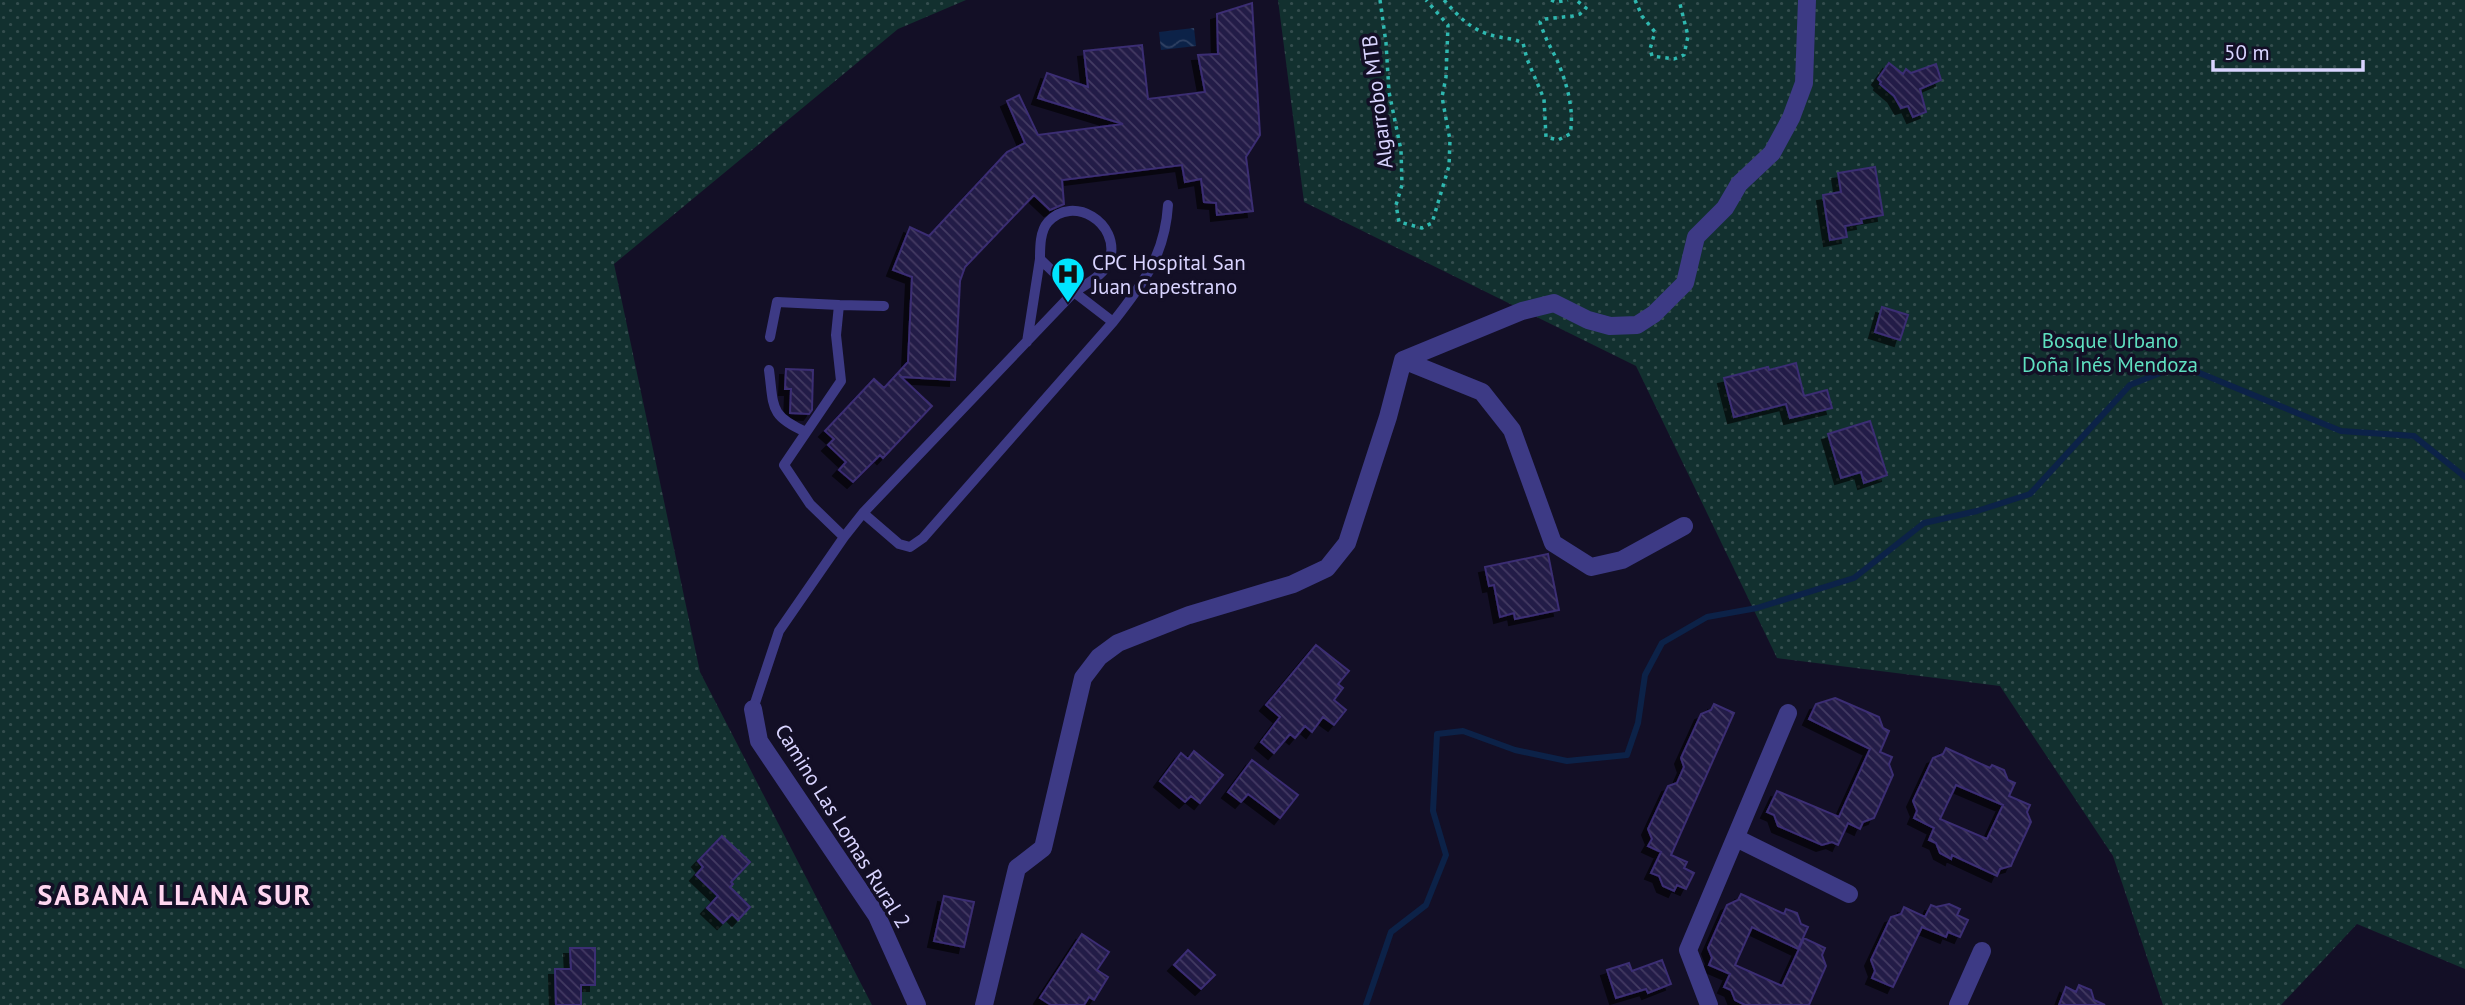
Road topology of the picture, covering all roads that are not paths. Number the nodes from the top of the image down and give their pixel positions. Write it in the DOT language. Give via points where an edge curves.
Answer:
graph roads {
  1 [pos="1807,0"];
  2 [pos="1168,205"];
  3 [pos="1040,259"];
  4 [pos="1074,292"];
  5 [pos="839,305"];
  6 [pos="884,306"];
  7 [pos="1113,321"];
  8 [pos="770,337"];
  9 [pos="1027,342"];
  10 [pos="1403,360"];
  11 [pos="769,370"];
  12 [pos="806,432"];
  13 [pos="863,513"];
  14 [pos="1684,526"];
  15 [pos="844,537"];
  16 [pos="753,709"];
  17 [pos="1788,713"];
  18 [pos="1736,838"];
  19 [pos="1849,894"];
  20 [pos="1982,951"];
  21 [pos="917,1005"];
  22 [pos="985,1005"];
  23 [pos="1709,1005"];
  24 [pos="1958,1005"];
  1 -- 10 [label="street" via="1804,83 1791,118 1772,153 1739,184 1725,208 1696,237 1685,284 1654,314 1637,325 1610,326 1554,303 1522,311"];
  2 -- 7 [label="lane" via="1167,230 1157,257 1143,284"];
  3 -- 4 [label="lane"];
  3 -- 4 [label="lane" via="1047,223 1065,211 1098,220 1111,237 1110,261 1095,279"];
  3 -- 9 [label="lane"];
  4 -- 7 [label="lane"];
  4 -- 9 [label="lane"];
  5 -- 6 [label="lane"];
  5 -- 8 [label="lane" via="777,302"];
  5 -- 12 [label="lane" via="836,335 841,381"];
  7 -- 13 [label="lane" via="923,538 910,547 899,544"];
  9 -- 13 [label="lane"];
  10 -- 14 [label="street" via="1482,392 1512,430 1553,543 1591,567 1622,560"];
  10 -- 22 [label="street" via="1347,543 1327,568 1293,584 1189,615 1118,643 1099,657 1083,678 1043,848 1017,868"];
  11 -- 12 [label="lane" via="774,410 786,424"];
  12 -- 15 [label="lane" via="784,465 810,504"];
  13 -- 15 [label="lane"];
  15 -- 16 [label="lane" via="779,631"];
  16 -- 21 [label="street, Camino Las Lomas Rural 2" via="759,741 877,916"];
  17 -- 18 [label="street"];
  18 -- 19 [label="street"];
  18 -- 23 [label="street" via="1688,950"];
  20 -- 24 [label="street"];
}
